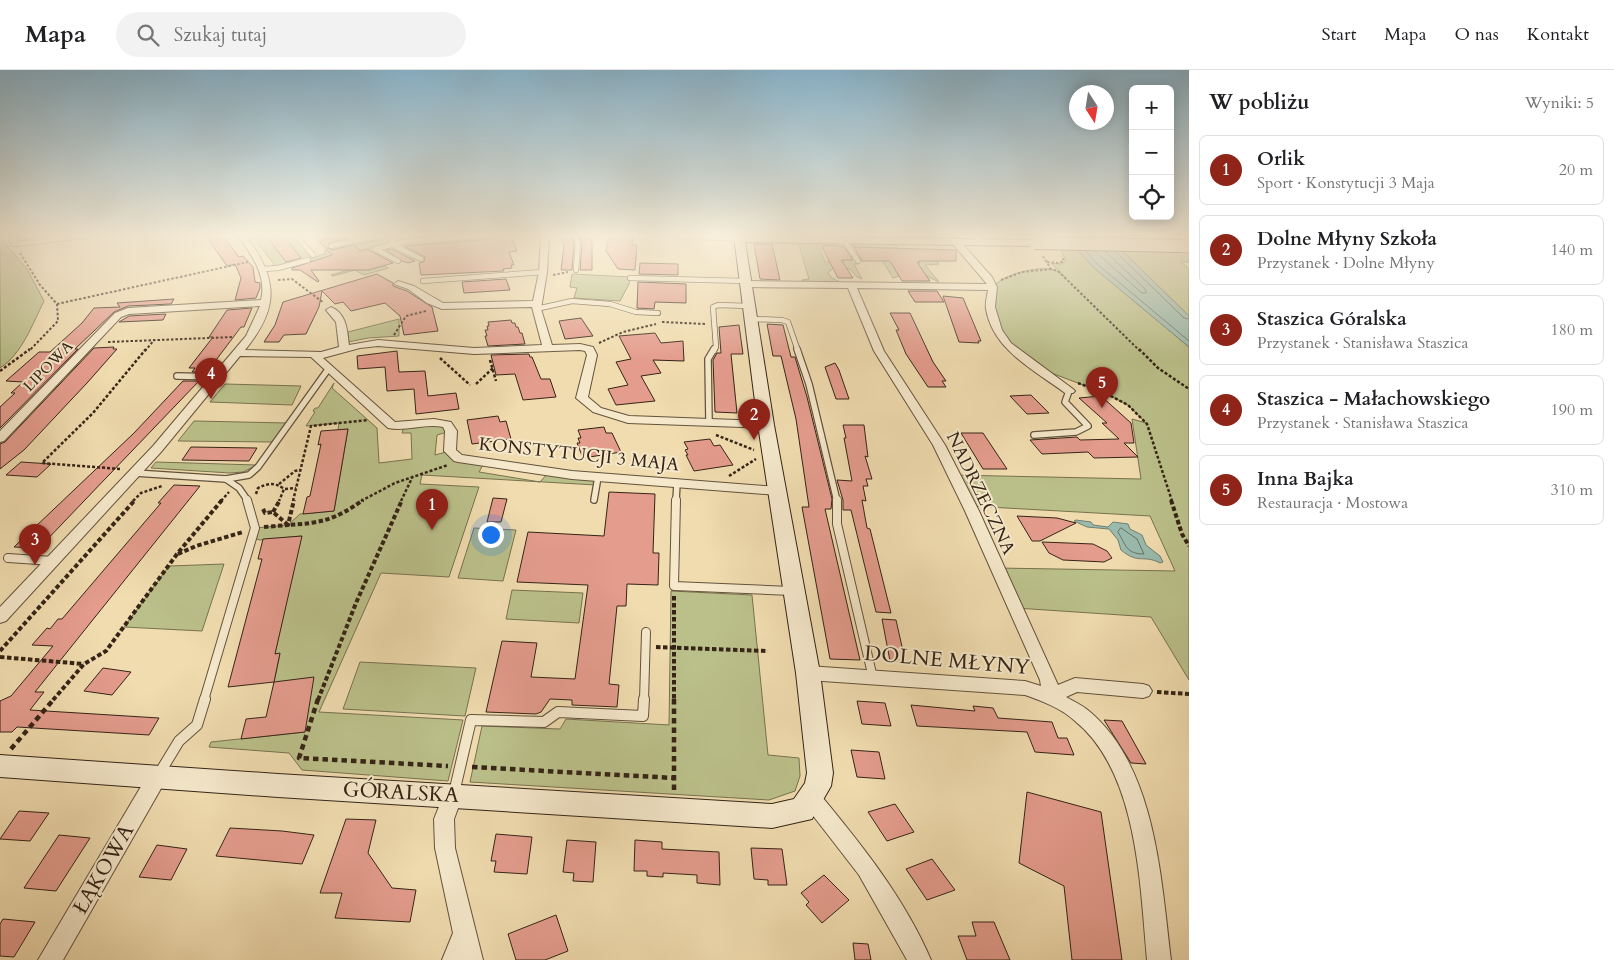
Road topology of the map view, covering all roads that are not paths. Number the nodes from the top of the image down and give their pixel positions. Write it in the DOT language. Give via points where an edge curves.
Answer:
graph roads {
  1 [pos="266,278"];
  2 [pos="484,278"];
  3 [pos="546,278"];
  4 [pos="630,278"];
  5 [pos="745,278"];
  6 [pos="988,278"];
  7 [pos="423,281"];
  8 [pos="746,283"];
  9 [pos="398,284"];
  10 [pos="851,285"];
  11 [pos="993,287"];
  12 [pos="265,303"];
  13 [pos="536,306"];
  14 [pos="331,310"];
  15 [pos="750,312"];
  16 [pos="658,313"];
  17 [pos="548,348"];
  18 [pos="344,349"];
  19 [pos="238,353"];
  20 [pos="313,354"];
  21 [pos="328,368"];
  22 [pos="177,376"];
  23 [pos="218,377"];
  24 [pos="1069,391"];
  25 [pos="766,425"];
  26 [pos="710,428"];
  27 [pos="1034,435"];
  28 [pos="0,438"];
  29 [pos="132,472"];
  30 [pos="598,477"];
  31 [pos="226,479"];
  32 [pos="677,484"];
  33 [pos="778,491"];
  34 [pos="594,500"];
  35 [pos="8,558"];
  36 [pos="53,561"];
  37 [pos="794,592"];
  38 [pos="1,616"];
  39 [pos="646,632"];
  40 [pos="808,673"];
  41 [pos="873,678"];
  42 [pos="1143,691"];
  43 [pos="1051,696"];
  44 [pos="5,759"];
  45 [pos="156,779"];
  46 [pos="454,795"];
  47 [pos="806,804"];
  48 [pos="464,935"];
  49 [pos="50,960"];
  50 [pos="454,960"];
  51 [pos="470,960"];
  52 [pos="919,960"];
  53 [pos="1159,960"];
  1 -- 12 [label="street"];
  2 -- 7 [label="lane"];
  3 -- 13 [label="street"];
  4 -- 8 [label="lane"];
  5 -- 8 [label="street"];
  6 -- 11 [label="street"];
  8 -- 10 [label="street"];
  8 -- 15 [label="street"];
  9 -- 13 [label="street" via="414,287 442,306"];
  10 -- 11 [label="street"];
  10 -- 43 [label="street, NADRZECZNA" via="879,351 939,445 972,511 1049,680"];
  11 -- 24 [label="street" via="990,307 997,330 1007,345"];
  12 -- 19 [label="street" via="258,324"];
  12 -- 28 [label="street, LIPOWA" via="128,311 118,315"];
  13 -- 16 [label="lane" via="572,301"];
  13 -- 17 [label="street"];
  14 -- 18 [label="street" via="341,321"];
  15 -- 25 [label="street"];
  15 -- 26 [label="lane" via="718,305 713,308 716,347 708,359"];
  15 -- 41 [label="lane" via="788,322 810,384 837,498 837,524"];
  17 -- 18 [label="street" via="474,351 386,343"];
  17 -- 26 [label="street" via="589,349 592,355 582,398 597,410 628,419"];
  18 -- 20 [label="street" via="330,354"];
  19 -- 20 [label="street"];
  19 -- 23 [label="street"];
  20 -- 21 [label="street, KONSTYTUCJI 3 MAJA"];
  21 -- 30 [label="street, KONSTYTUCJI 3 MAJA" via="392,425 400,427 438,422 447,425 451,431 450,448 458,458"];
  21 -- 31 [label="lane" via="258,468 249,475"];
  22 -- 23 [label="lane"];
  23 -- 29 [label="street"];
  24 -- 27 [label="lane" via="1064,402 1088,426 1076,432"];
  25 -- 26 [label="street"];
  25 -- 33 [label="street"];
  29 -- 31 [label="lane"];
  29 -- 36 [label="street"];
  30 -- 32 [label="street, KONSTYTUCJI 3 MAJA"];
  30 -- 34 [label="lane"];
  31 -- 45 [label="lane" via="246,496 255,528 197,725 179,740"];
  32 -- 33 [label="street, KONSTYTUCJI 3 MAJA"];
  32 -- 37 [label="lane" via="674,586"];
  33 -- 37 [label="street"];
  35 -- 36 [label="lane"];
  36 -- 38 [label="street"];
  37 -- 40 [label="street"];
  39 -- 46 [label="lane" via="643,716 558,712 544,722 471,720"];
  40 -- 41 [label="street, DOLNE MŁYNY"];
  40 -- 47 [label="street" via="820,774 818,786"];
  41 -- 43 [label="street, DOLNE MŁYNY" via="1025,688"];
  42 -- 43 [label="street" via="1075,685"];
  43 -- 53 [label="street, DOLNE MŁYNY" via="1079,713 1111,748 1137,795"];
  44 -- 45 [label="street, GÓRALSKA"];
  45 -- 46 [label="street, GÓRALSKA"];
  45 -- 49 [label="street, ŁĄKOWA"];
  46 -- 47 [label="street, GÓRALSKA" via="772,816"];
  46 -- 48 [label="street" via="444,819 445,848"];
  47 -- 52 [label="street" via="866,868"];
  48 -- 50 [label="street"];
  48 -- 51 [label="street"];
}
